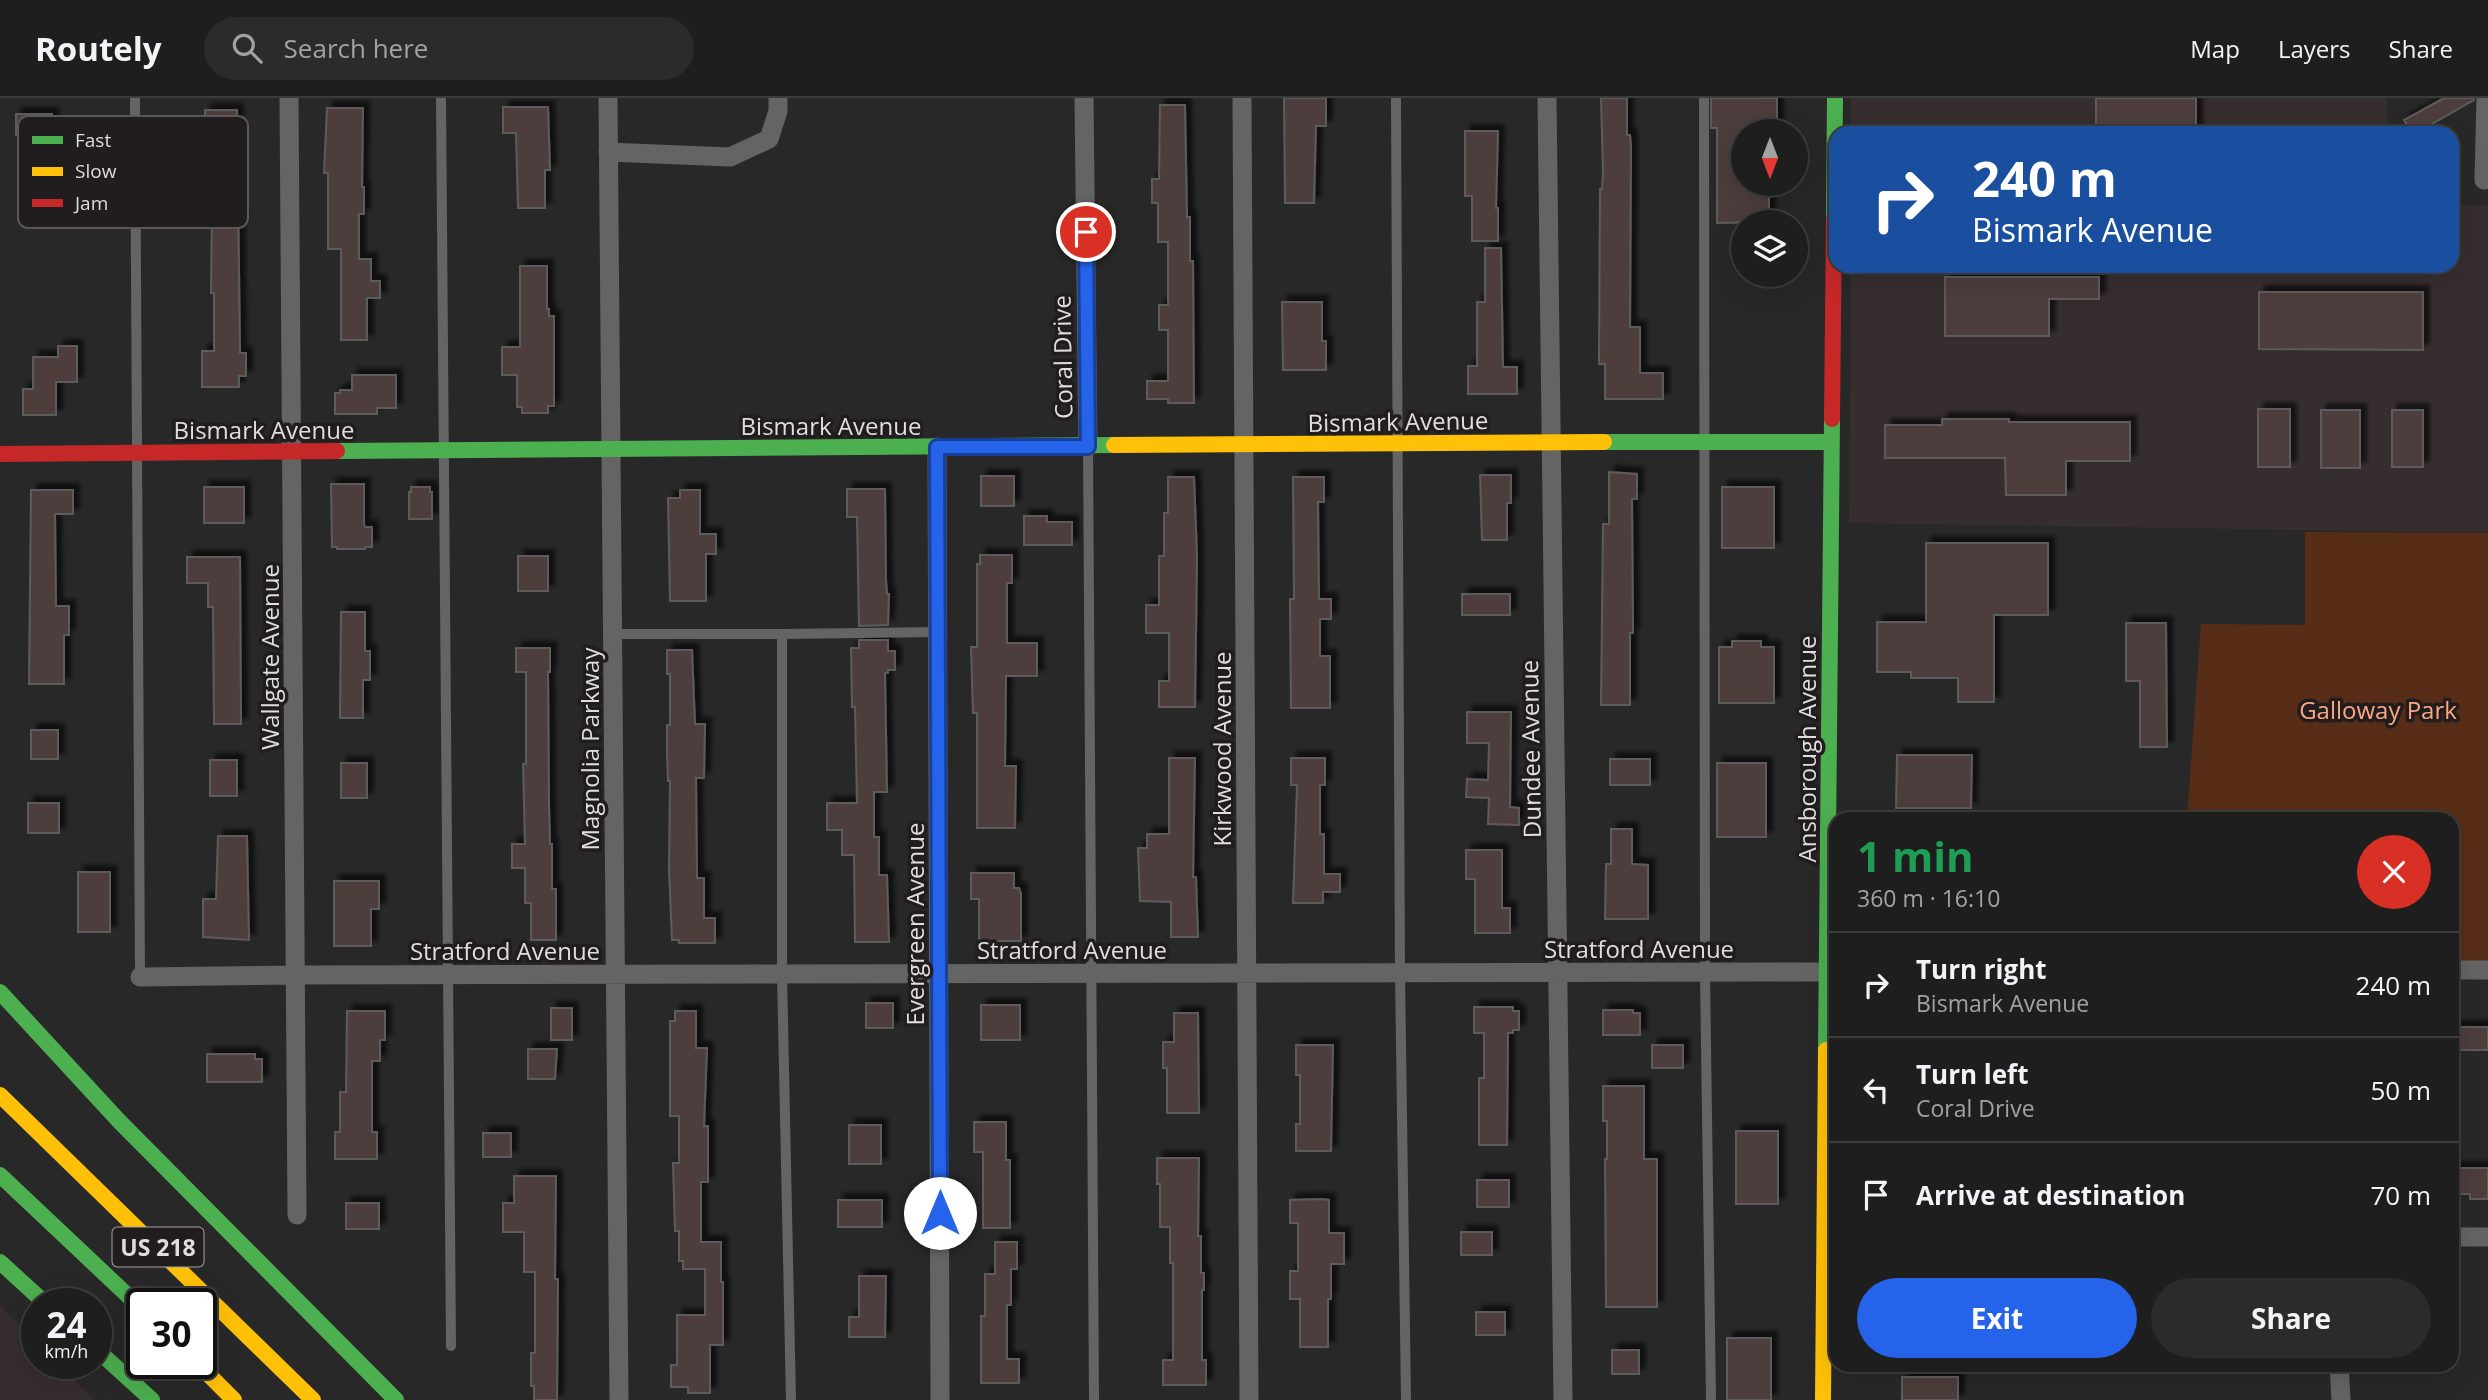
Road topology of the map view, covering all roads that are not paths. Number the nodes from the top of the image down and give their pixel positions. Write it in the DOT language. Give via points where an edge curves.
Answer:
graph roads {
  1 [pos="135,98"];
  2 [pos="289,98"];
  3 [pos="441,98"];
  4 [pos="608,98"];
  5 [pos="778,98"];
  6 [pos="1084,98"];
  7 [pos="1242,98"];
  8 [pos="1396,98"];
  9 [pos="1547,98"];
  10 [pos="1704,98"];
  11 [pos="1835,98"];
  12 [pos="2486,98"];
  13 [pos="135,116"];
  14 [pos="1835,126"];
  15 [pos="608,152"];
  16 [pos="2484,180"];
  17 [pos="135,228"];
  18 [pos="1832,273"];
  19 [pos="1551,442"];
  20 [pos="1704,442"];
  21 [pos="1830,442"];
  22 [pos="1398,444"];
  23 [pos="1244,446"];
  24 [pos="937,447"];
  25 [pos="1088,447"];
  26 [pos="611,450"];
  27 [pos="447,451"];
  28 [pos="292,452"];
  29 [pos="136,453"];
  30 [pos="0,454"];
  31 [pos="938,632"];
  32 [pos="612,634"];
  33 [pos="782,634"];
  34 [pos="1831,812"];
  35 [pos="2459,970"];
  36 [pos="2488,970"];
  37 [pos="1829,972"];
  38 [pos="1093,973"];
  39 [pos="1247,973"];
  40 [pos="1399,973"];
  41 [pos="1557,973"];
  42 [pos="1705,973"];
  43 [pos="451,974"];
  44 [pos="615,974"];
  45 [pos="782,974"];
  46 [pos="939,974"];
  47 [pos="296,975"];
  48 [pos="140,977"];
  49 [pos="0,992"];
  50 [pos="0,1095"];
  51 [pos="1829,1132"];
  52 [pos="0,1175"];
  53 [pos="297,1215"];
  54 [pos="2459,1237"];
  55 [pos="2488,1237"];
  56 [pos="0,1262"];
  57 [pos="29,1288"];
  58 [pos="126,1295"];
  59 [pos="451,1346"];
  60 [pos="112,1364"];
  61 [pos="2339,1372"];
  62 [pos="213,1379"];
  63 [pos="152,1400"];
  64 [pos="234,1400"];
  65 [pos="313,1400"];
  66 [pos="396,1400"];
  67 [pos="620,1400"];
  68 [pos="791,1400"];
  69 [pos="940,1400"];
  70 [pos="1094,1400"];
  71 [pos="1249,1400"];
  72 [pos="1406,1400"];
  73 [pos="1563,1400"];
  74 [pos="1712,1400"];
  75 [pos="1824,1400"];
  76 [pos="2340,1400"];
  1 -- 13 [label="lane"];
  2 -- 28 [label="street, Wallgate Avenue"];
  3 -- 27 [label="lane"];
  4 -- 15 [label="street, Magnolia Parkway"];
  5 -- 15 [label="street" via="769,139 730,157"];
  6 -- 25 [label="street, Coral Drive"];
  7 -- 23 [label="street, Kirkwood Avenue"];
  8 -- 22 [label="lane"];
  9 -- 19 [label="street, Dundee Avenue"];
  10 -- 20 [label="lane"];
  11 -- 14 [label="main road, Ansborough Avenue"];
  12 -- 16 [label="street"];
  15 -- 26 [label="street, Magnolia Parkway"];
  17 -- 29 [label="lane"];
  18 -- 21 [label="main road, Ansborough Avenue"];
  19 -- 20 [label="main road, Bismark Avenue"];
  19 -- 22 [label="main road, Bismark Avenue"];
  19 -- 41 [label="street, Dundee Avenue"];
  20 -- 21 [label="main road, Bismark Avenue"];
  20 -- 42 [label="lane"];
  21 -- 34 [label="main road, Ansborough Avenue"];
  22 -- 23 [label="main road, Bismark Avenue"];
  22 -- 40 [label="lane"];
  23 -- 25 [label="main road, Bismark Avenue"];
  23 -- 39 [label="street, Kirkwood Avenue"];
  24 -- 25 [label="main road, Bismark Avenue"];
  24 -- 26 [label="main road, Bismark Avenue"];
  24 -- 31 [label="street, Evergreen Avenue"];
  25 -- 38 [label="lane"];
  26 -- 27 [label="main road, Bismark Avenue"];
  26 -- 32 [label="street, Magnolia Parkway"];
  27 -- 28 [label="main road, Bismark Avenue"];
  27 -- 43 [label="lane"];
  28 -- 29 [label="main road, Bismark Avenue"];
  28 -- 47 [label="street, Wallgate Avenue"];
  29 -- 30 [label="main road, Bismark Avenue"];
  29 -- 48 [label="lane"];
  31 -- 33 [label="lane"];
  31 -- 46 [label="street, Evergreen Avenue"];
  32 -- 33 [label="lane"];
  32 -- 44 [label="street, Magnolia Parkway"];
  33 -- 45 [label="lane"];
  35 -- 36 [label="street"];
  37 -- 42 [label="street, Stratford Avenue"];
  38 -- 39 [label="street, Stratford Avenue"];
  38 -- 46 [label="street, Stratford Avenue"];
  38 -- 70 [label="lane"];
  39 -- 40 [label="street, Stratford Avenue"];
  39 -- 71 [label="street, Kirkwood Avenue"];
  40 -- 41 [label="street, Stratford Avenue"];
  40 -- 72 [label="lane"];
  41 -- 42 [label="street, Stratford Avenue"];
  41 -- 73 [label="street, Dundee Avenue"];
  42 -- 74 [label="lane"];
  43 -- 44 [label="street, Stratford Avenue"];
  43 -- 47 [label="street, Stratford Avenue"];
  43 -- 59 [label="lane"];
  44 -- 45 [label="street, Stratford Avenue"];
  44 -- 67 [label="street, Magnolia Parkway"];
  45 -- 46 [label="street, Stratford Avenue"];
  45 -- 68 [label="lane"];
  46 -- 69 [label="street, Evergreen Avenue"];
  47 -- 48 [label="street, Stratford Avenue"];
  47 -- 53 [label="street, Wallgate Avenue"];
  49 -- 66 [label="main road" via="120,1122"];
  50 -- 65 [label="main road, US 218"];
  51 -- 75 [label="main road, Ansborough Avenue"];
  52 -- 58 [label="main road, US 218"];
  54 -- 55 [label="street"];
  56 -- 57 [label="main road"];
  60 -- 63 [label="main road"];
  61 -- 76 [label="street"];
  62 -- 64 [label="main road"];
}
